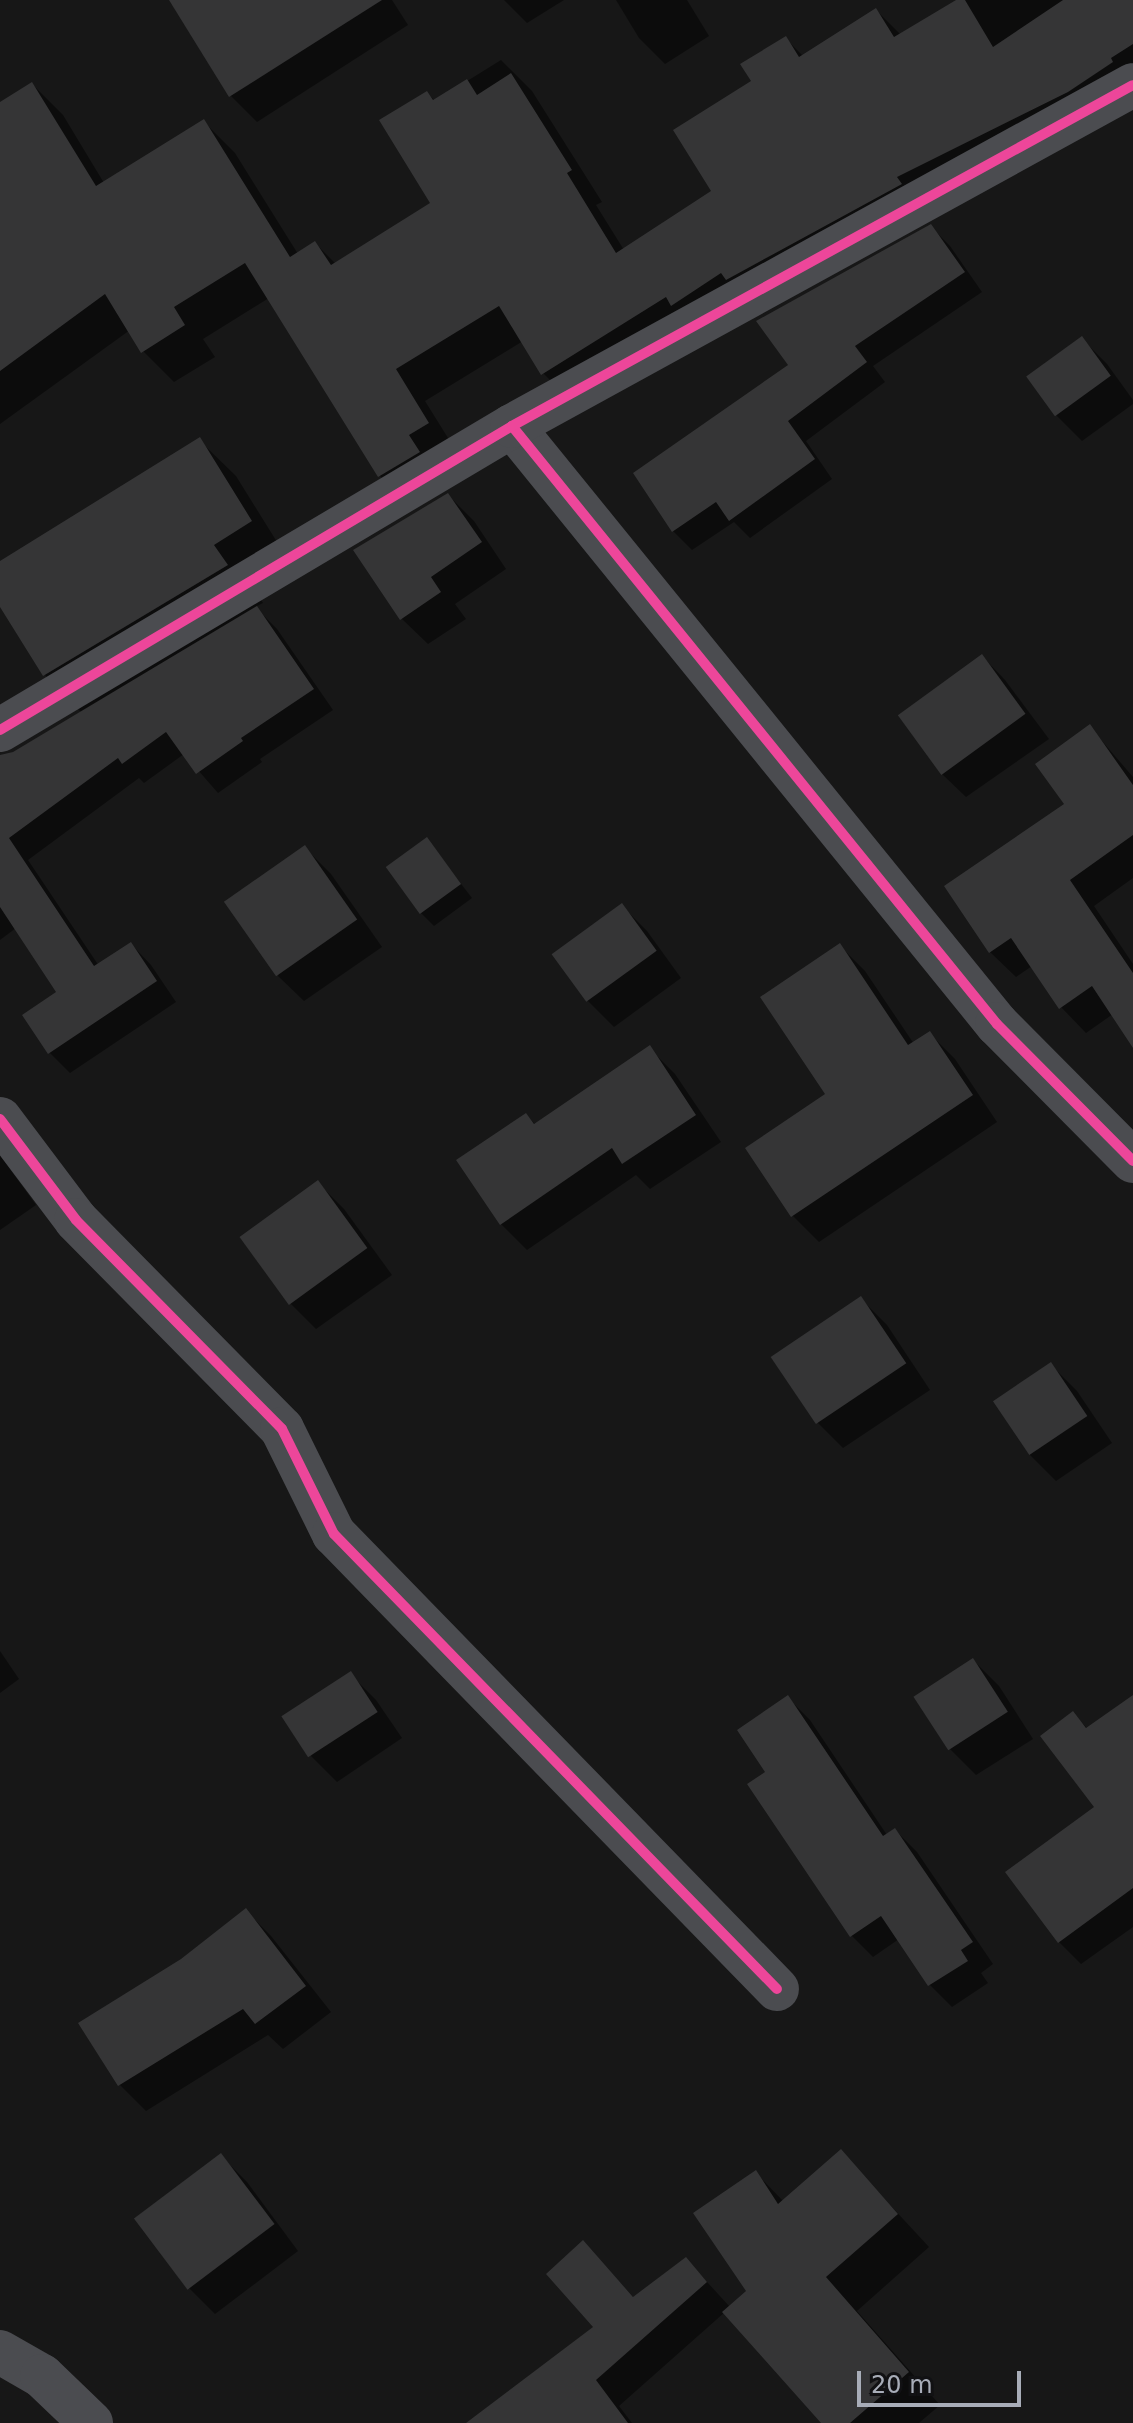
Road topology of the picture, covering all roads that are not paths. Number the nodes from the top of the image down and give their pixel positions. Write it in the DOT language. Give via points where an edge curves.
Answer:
graph roads {
  1 [pos="1133,85"];
  2 [pos="512,426"];
  3 [pos="7,713"];
  4 [pos="0,1119"];
  5 [pos="1133,1161"];
  6 [pos="777,1989"];
  7 [pos="0,2352"];
  8 [pos="91,2423"];
  1 -- 2 [label="street"];
  2 -- 3 [label="street"];
  2 -- 5 [label="street" via="997,1024"];
  4 -- 6 [label="street" via="76,1220 282,1429 334,1534"];
  7 -- 8 [label="street" via="42,2376"];
}
